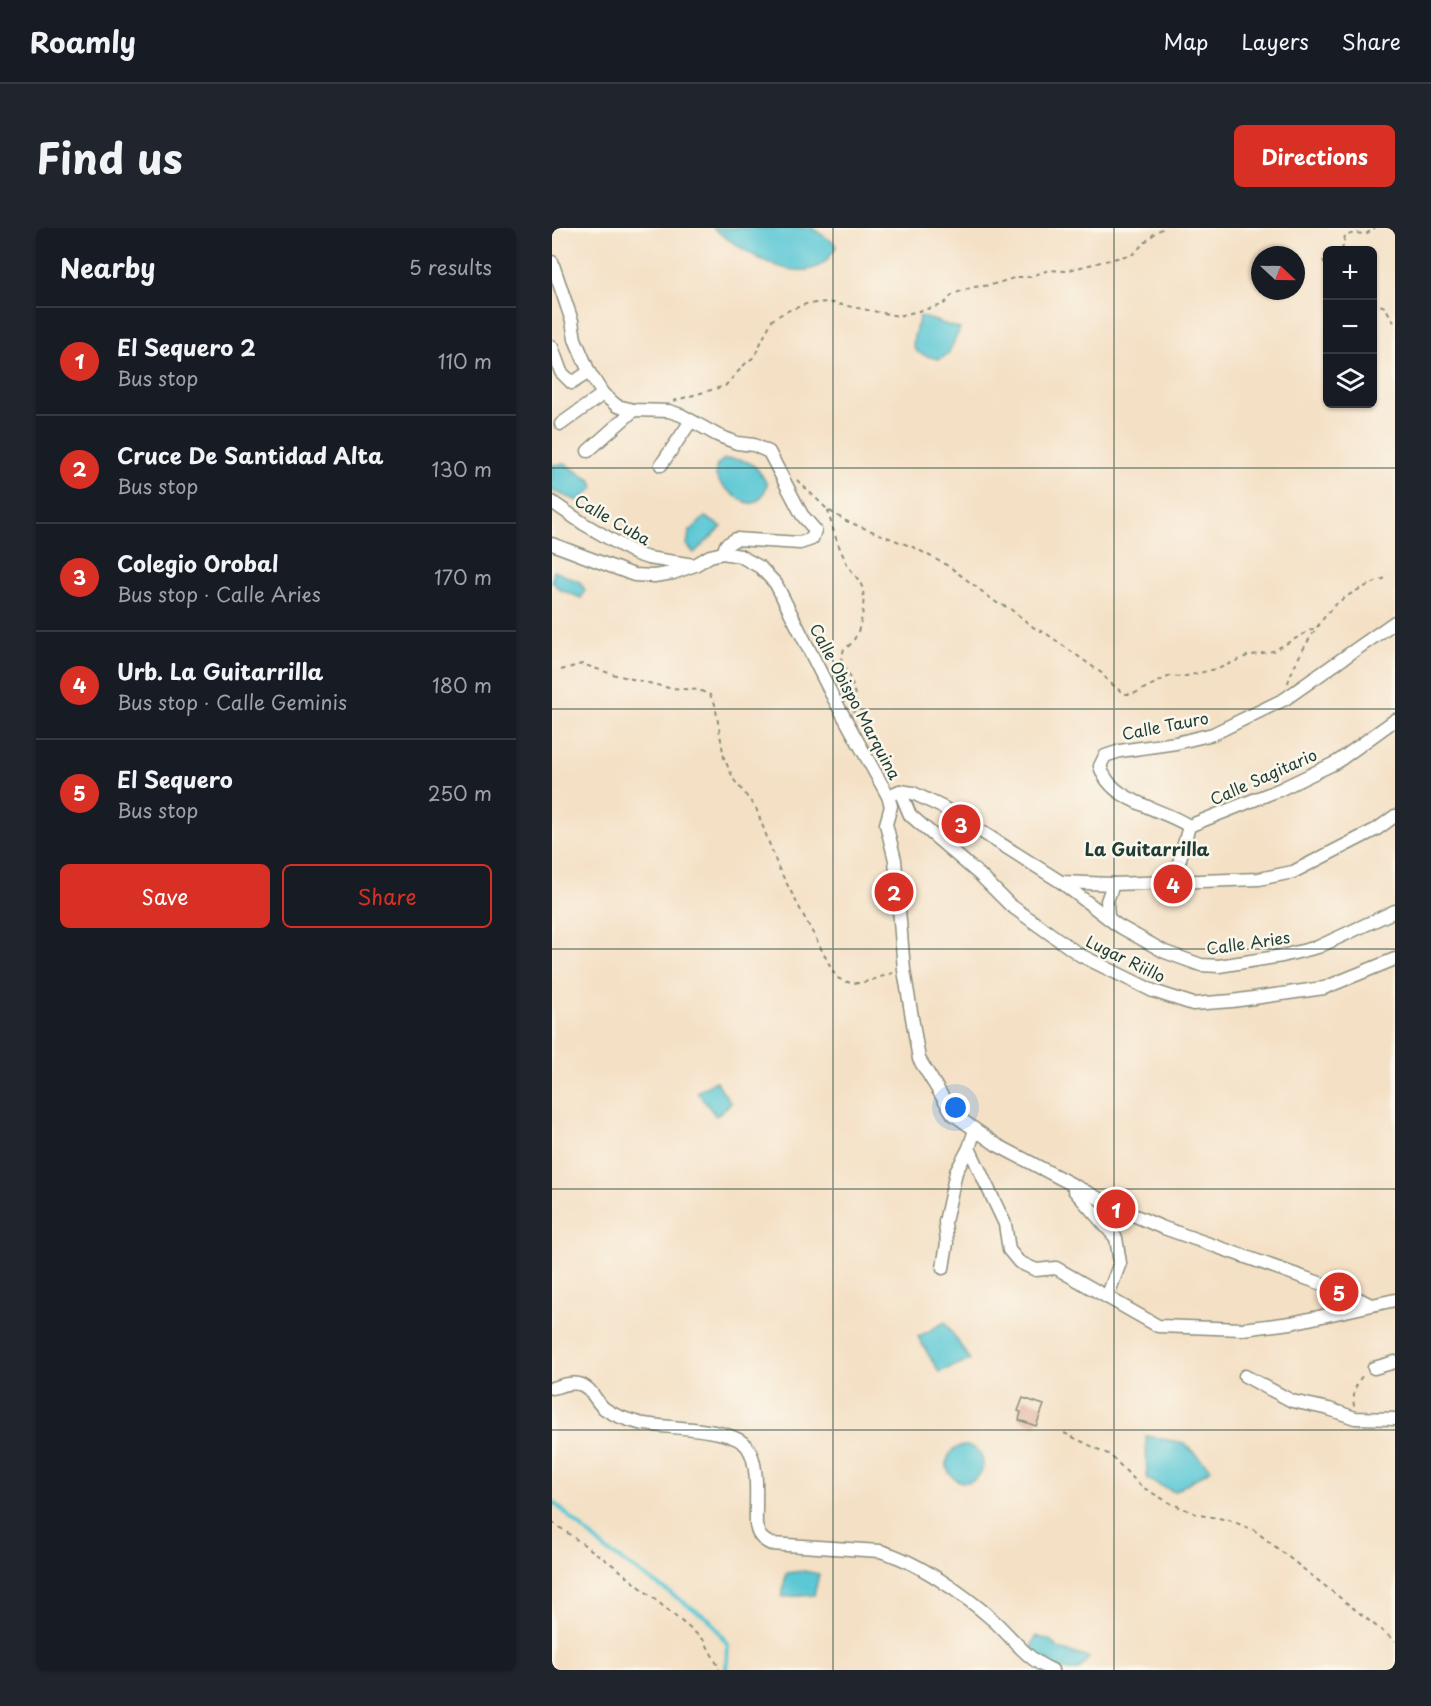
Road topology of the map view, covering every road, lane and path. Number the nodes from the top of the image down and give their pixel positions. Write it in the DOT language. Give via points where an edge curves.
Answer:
graph roads {
  1 [pos="1164,228"];
  2 [pos="1375,228"];
  3 [pos="1343,246"];
  4 [pos="552,262"];
  5 [pos="1377,304"];
  6 [pos="1395,324"];
  7 [pos="552,347"];
  8 [pos="589,372"];
  9 [pos="603,394"];
  10 [pos="634,410"];
  11 [pos="669,411"];
  12 [pos="690,421"];
  13 [pos="561,424"];
  14 [pos="588,452"];
  15 [pos="661,465"];
  16 [pos="795,477"];
  17 [pos="552,502"];
  18 [pos="828,510"];
  19 [pos="552,544"];
  20 [pos="723,553"];
  21 [pos="695,565"];
  22 [pos="1388,577"];
  23 [pos="1395,622"];
  24 [pos="1320,625"];
  25 [pos="561,670"];
  26 [pos="1285,699"];
  27 [pos="846,719"];
  28 [pos="1395,720"];
  29 [pos="894,794"];
  30 [pos="1395,816"];
  31 [pos="1190,826"];
  32 [pos="1174,881"];
  33 [pos="1060,882"];
  34 [pos="1113,884"];
  35 [pos="1395,911"];
  36 [pos="1108,918"];
  37 [pos="1395,959"];
  38 [pos="904,970"];
  39 [pos="975,1130"];
  40 [pos="969,1148"];
  41 [pos="1069,1185"];
  42 [pos="943,1268"];
  43 [pos="1107,1297"];
  44 [pos="1395,1300"];
  45 [pos="1369,1304"];
  46 [pos="1395,1362"];
  47 [pos="1374,1368"];
  48 [pos="1245,1376"];
  49 [pos="552,1388"];
  50 [pos="1355,1418"];
  51 [pos="1389,1419"];
  52 [pos="1064,1433"];
  53 [pos="552,1522"];
  54 [pos="1395,1641"];
  55 [pos="718,1670"];
  56 [pos="1052,1670"];
  1 -- 11 [label="path" via="1133,254 973,287 953,294 943,305 898,316 827,302 806,304 772,320 754,357 725,386 677,398 671,402"];
  2 -- 3 [label="path" via="1366,234 1345,236"];
  4 -- 8 [label="street"];
  5 -- 6 [label="path" via="1385,307"];
  7 -- 8 [label="street" via="561,372 572,383"];
  8 -- 9 [label="street"];
  9 -- 10 [label="street" via="616,406"];
  9 -- 13 [label="street"];
  10 -- 11 [label="street"];
  10 -- 14 [label="street"];
  11 -- 12 [label="street"];
  12 -- 15 [label="street"];
  12 -- 20 [label="street" via="737,443 769,452 802,515 815,530 812,540 800,543 736,539 726,544"];
  16 -- 18 [label="path"];
  17 -- 21 [label="street, Calle Cuba" via="636,554"];
  18 -- 24 [label="path" via="950,567 1103,674 1124,694 1133,694 1170,676 1182,678 1273,651"];
  18 -- 27 [label="path" via="833,535 863,589 856,640 844,649 842,660 856,696 856,709"];
  19 -- 21 [label="street" via="634,575 654,576"];
  20 -- 21 [label="street"];
  20 -- 27 [label="street, Calle Obispo Marquina" via="740,556 760,567 776,585"];
  22 -- 24 [label="path" via="1336,603"];
  23 -- 26 [label="street, Calle Tauro"];
  24 -- 26 [label="path" via="1303,646 1288,680"];
  25 -- 38 [label="path" via="582,664 710,695 724,758 734,780 756,808 778,867 836,977 855,985"];
  26 -- 31 [label="street, Calle Tauro" via="1213,734 1105,756 1100,766 1104,778 1129,800 1175,816"];
  27 -- 29 [label="street, Calle Obispo Marquina"];
  28 -- 31 [label="street, Calle Sagitario" via="1336,762"];
  29 -- 33 [label="street, Calle Aries" via="913,793 944,808"];
  29 -- 37 [label="street, Lugar Riillo" via="910,815 1010,905 1080,955 1153,992 1193,1004 1255,998 1324,988"];
  29 -- 38 [label="street, Calle Obispo Marquina" via="886,824 895,860"];
  30 -- 32 [label="street" via="1293,872 1259,879"];
  31 -- 32 [label="street"];
  32 -- 34 [label="street"];
  33 -- 34 [label="street"];
  33 -- 36 [label="street, Calle Aries"];
  34 -- 36 [label="street" via="1107,901"];
  35 -- 36 [label="street, Calle Aries" via="1318,947 1218,966 1201,965 1165,952"];
  38 -- 39 [label="street, Calle Obispo Marquina" via="919,1059 953,1114"];
  39 -- 40 [label="street"];
  39 -- 41 [label="street, Calle Obispo Marquina"];
  40 -- 42 [label="street" via="956,1172 945,1222"];
  40 -- 43 [label="street" via="1005,1224 1009,1250 1019,1262 1036,1270 1056,1268"];
  41 -- 43 [label="street" via="1116,1238 1120,1263"];
  41 -- 45 [label="street, Calle Obispo Marquina" via="1161,1227"];
  43 -- 45 [label="street" via="1158,1326 1243,1329 1291,1323"];
  44 -- 45 [label="street"];
  46 -- 47 [label="street"];
  47 -- 50 [label="path" via="1361,1376 1353,1398"];
  48 -- 50 [label="street" via="1292,1401"];
  49 -- 56 [label="street" via="569,1383 581,1385 605,1410 635,1422 711,1431 748,1446 755,1464 756,1525 763,1540 771,1544 894,1555 958,1592 993,1620 1027,1656"];
  50 -- 51 [label="street"];
  52 -- 54 [label="path" via="1110,1455 1142,1487 1170,1503 1254,1530"];
  53 -- 55 [label="path" via="617,1568 704,1640"];
}
